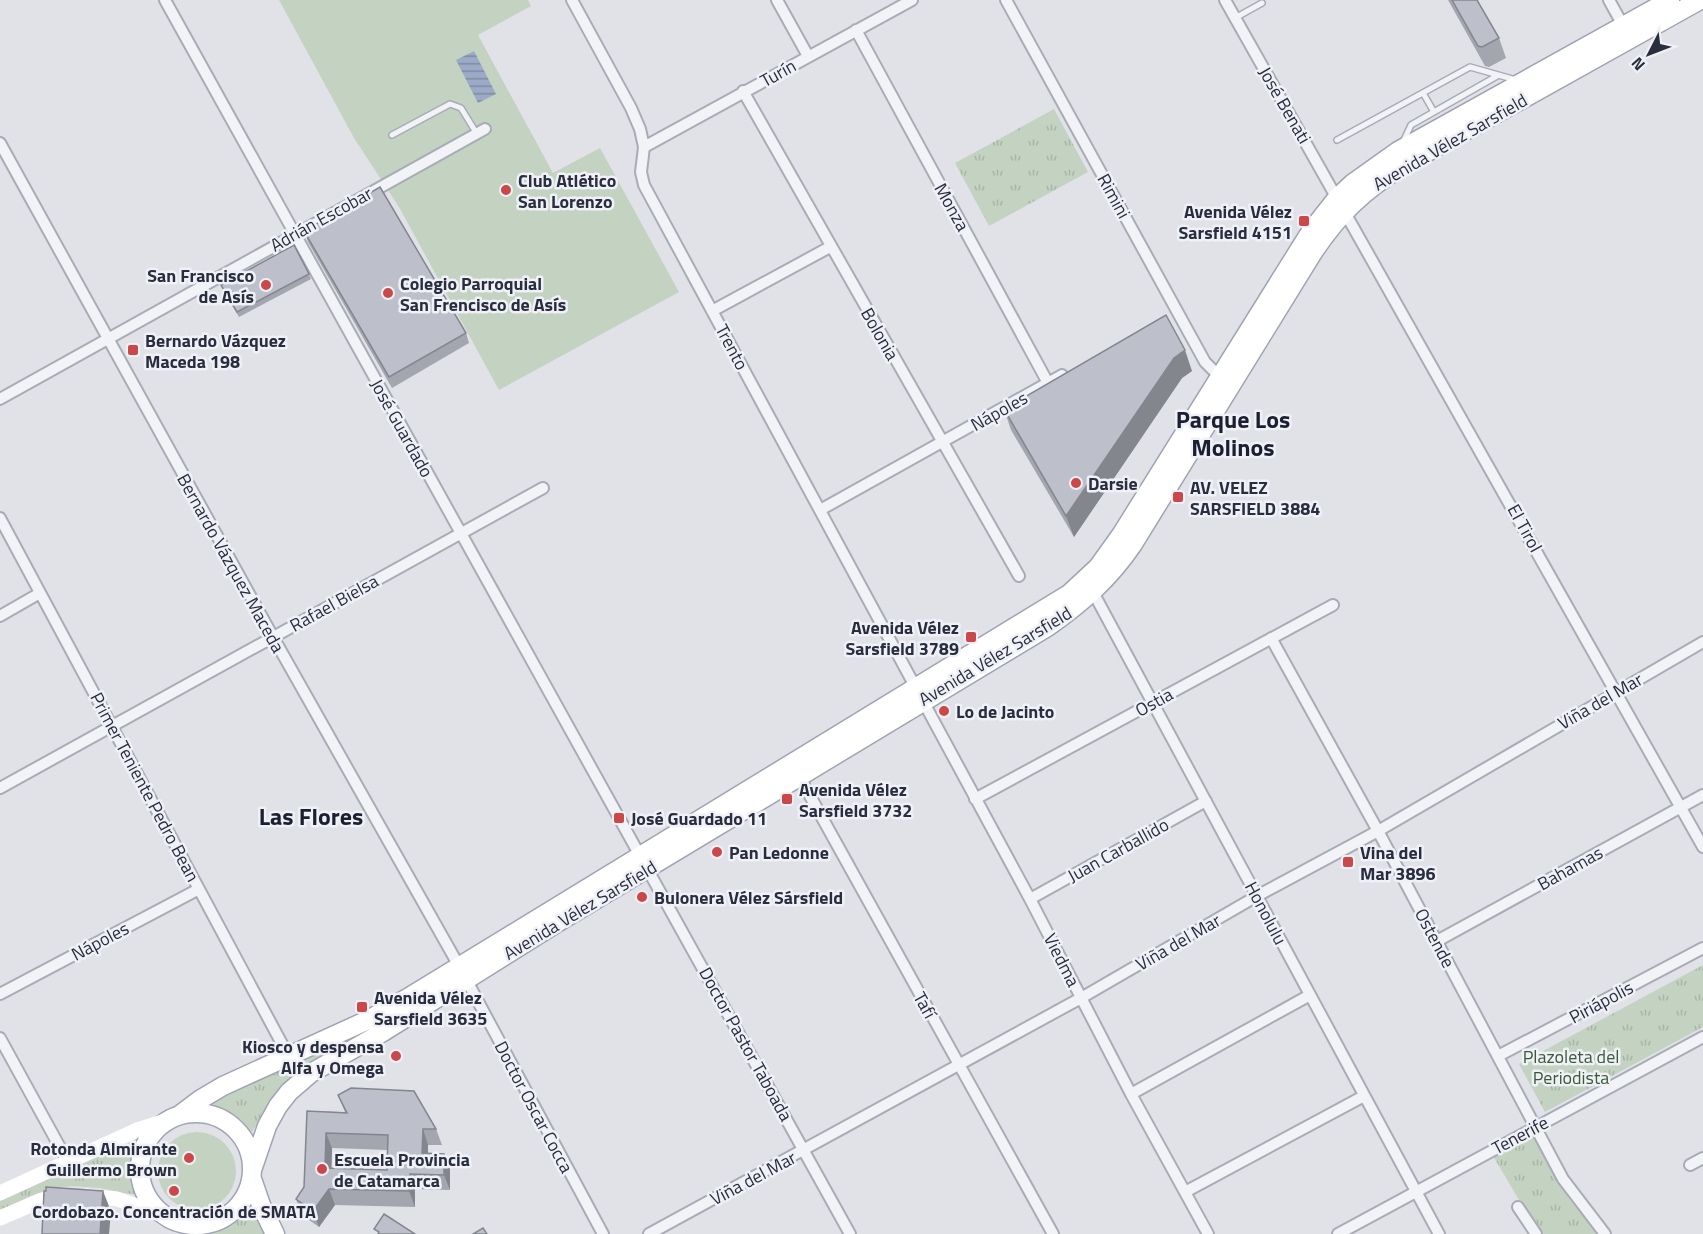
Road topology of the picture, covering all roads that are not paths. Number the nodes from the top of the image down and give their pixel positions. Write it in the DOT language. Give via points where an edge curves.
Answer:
graph roads {
  1 [pos="165,0"];
  2 [pos="572,0"];
  3 [pos="777,0"];
  4 [pos="912,0"];
  5 [pos="1006,0"];
  6 [pos="1225,0"];
  7 [pos="1609,0"];
  8 [pos="1670,0"];
  9 [pos="1700,0"];
  10 [pos="1262,3"];
  11 [pos="1235,18"];
  12 [pos="856,30"];
  13 [pos="1626,33"];
  14 [pos="808,56"];
  15 [pos="1497,76"];
  16 [pos="1524,81"];
  17 [pos="743,91"];
  18 [pos="1423,93"];
  19 [pos="1434,112"];
  20 [pos="481,131"];
  21 [pos="392,135"];
  22 [pos="1337,140"];
  23 [pos="0,143"];
  24 [pos="644,147"];
  25 [pos="1398,151"];
  26 [pos="1341,204"];
  27 [pos="294,234"];
  28 [pos="830,247"];
  29 [pos="712,311"];
  30 [pos="108,339"];
  31 [pos="1068,372"];
  32 [pos="1225,381"];
  33 [pos="1048,383"];
  34 [pos="0,399"];
  35 [pos="942,442"];
  36 [pos="543,488"];
  37 [pos="820,510"];
  38 [pos="0,518"];
  39 [pos="461,533"];
  40 [pos="1019,576"];
  41 [pos="1093,592"];
  42 [pos="40,593"];
  43 [pos="1333,605"];
  44 [pos="0,616"];
  45 [pos="273,638"];
  46 [pos="1271,638"];
  47 [pos="1703,642"];
  48 [pos="1617,691"];
  49 [pos="919,694"];
  50 [pos="1152,702"];
  51 [pos="112,726"];
  52 [pos="799,776"];
  53 [pos="0,788"];
  54 [pos="1703,795"];
  55 [pos="975,799"];
  56 [pos="1206,801"];
  57 [pos="1681,807"];
  58 [pos="1378,831"];
  59 [pos="1703,847"];
  60 [pos="645,862"];
  61 [pos="199,889"];
  62 [pos="1257,896"];
  63 [pos="1030,899"];
  64 [pos="1437,941"];
  65 [pos="1703,948"];
  66 [pos="462,973"];
  67 [pos="0,994"];
  68 [pos="1310,995"];
  69 [pos="1081,998"];
  70 [pos="1703,1037"];
  71 [pos="0,1038"];
  72 [pos="1498,1056"];
  73 [pos="289,1057"];
  74 [pos="958,1065"];
  75 [pos="1131,1094"];
  76 [pos="1364,1096"];
  77 [pos="175,1117"];
  78 [pos="1536,1128"];
  79 [pos="804,1150"];
  80 [pos="1703,1158"];
  81 [pos="68,1162"];
  82 [pos="1690,1165"];
  83 [pos="252,1174"];
  84 [pos="1416,1191"];
  85 [pos="1185,1192"];
  86 [pos="0,1193"];
  87 [pos="1518,1207"];
  88 [pos="166,1216"];
  89 [pos="0,1218"];
  90 [pos="183,1224"];
  91 [pos="199,1234"];
  92 [pos="275,1234"];
  93 [pos="603,1234"];
  94 [pos="649,1234"];
  95 [pos="850,1234"];
  96 [pos="1053,1234"];
  97 [pos="1208,1234"];
  98 [pos="1338,1234"];
  99 [pos="1439,1234"];
  100 [pos="1536,1234"];
  101 [pos="1605,1234"];
  1 -- 27 [label="street, José Guardado"];
  2 -- 24 [label="street, Trento" via="631,108"];
  3 -- 14 [label="street"];
  4 -- 12 [label="street, Turín"];
  5 -- 32 [label="street, Rimini" via="1173,314 1205,362"];
  6 -- 11 [label="street, José Benati"];
  7 -- 13 [label="street"];
  8 -- 13 [label="main road, Avenida Vélez Sarsfield"];
  9 -- 13 [label="main road, Avenida Vélez Sarsfield"];
  10 -- 11 [label="lane"];
  11 -- 26 [label="street, José Benati"];
  12 -- 14 [label="street, Turín"];
  12 -- 33 [label="street, Monza"];
  13 -- 16 [label="main road, Avenida Vélez Sarsfield"];
  13 -- 26 [label="main road, Avenida Vélez Sarsfield"];
  14 -- 17 [label="street, Turín"];
  15 -- 16 [label="lane"];
  15 -- 18 [label="lane" via="1470,67"];
  15 -- 19 [label="lane"];
  16 -- 25 [label="main road, Avenida Vélez Sarsfield"];
  17 -- 24 [label="street, Turín"];
  17 -- 28 [label="street, Bolonia"];
  18 -- 19 [label="lane"];
  18 -- 22 [label="lane"];
  19 -- 25 [label="lane" via="1411,125"];
  20 -- 21 [label="lane" via="461,108 450,104"];
  20 -- 27 [label="street, Adrián Escobar"];
  23 -- 30 [label="street, Bernardo Vázquez Maceda"];
  24 -- 29 [label="street, Trento" via="644,185"];
  25 -- 26 [label="main road, Avenida Vélez Sarsfield" via="1369,170"];
  26 -- 32 [label="main road, Avenida Vélez Sarsfield" via="1311,231"];
  26 -- 48 [label="street, El Tirol"];
  27 -- 30 [label="street, Adrián Escobar"];
  27 -- 39 [label="street, José Guardado"];
  28 -- 29 [label="street"];
  28 -- 35 [label="street, Bolonia"];
  29 -- 37 [label="street, Trento"];
  30 -- 34 [label="street, Adrián Escobar"];
  30 -- 45 [label="street, Bernardo Vázquez Maceda"];
  31 -- 33 [label="street, Nápoles"];
  32 -- 41 [label="main road, Avenida Vélez Sarsfield" via="1127,553"];
  32 -- 49 [label="main road, Avenida Vélez Sarsfield" via="1098,567 1037,615"];
  33 -- 35 [label="street, Nápoles"];
  35 -- 37 [label="street, Nápoles"];
  35 -- 40 [label="street, Bolonia"];
  36 -- 39 [label="street, Rafael Bielsa"];
  37 -- 49 [label="street, Trento"];
  38 -- 42 [label="street, Primer Teniente Pedro Bean"];
  39 -- 45 [label="street, Rafael Bielsa"];
  39 -- 60 [label="street, José Guardado"];
  41 -- 49 [label="main road, Avenida Vélez Sarsfield" via="1049,626"];
  41 -- 50 [label="street, Honolulu"];
  42 -- 44 [label="street"];
  42 -- 51 [label="street, Primer Teniente Pedro Bean"];
  43 -- 46 [label="street, Ostia"];
  45 -- 51 [label="street, Rafael Bielsa"];
  45 -- 66 [label="street, Bernardo Vázquez Maceda"];
  46 -- 50 [label="street, Ostia"];
  46 -- 58 [label="street, Ostende"];
  47 -- 48 [label="street, Viña del Mar"];
  48 -- 57 [label="street, El Tirol"];
  48 -- 58 [label="street, Viña del Mar"];
  49 -- 52 [label="main road, Avenida Vélez Sarsfield"];
  49 -- 55 [label="street, Viedma"];
  49 -- 60 [label="main road, Avenida Vélez Sarsfield"];
  50 -- 55 [label="street, Ostia"];
  50 -- 56 [label="street, Honolulu"];
  51 -- 53 [label="street, Rafael Bielsa"];
  51 -- 61 [label="street, Primer Teniente Pedro Bean"];
  52 -- 60 [label="main road, Avenida Vélez Sarsfield"];
  52 -- 74 [label="street, Tafí"];
  54 -- 57 [label="street, Bahamas"];
  55 -- 63 [label="street, Viedma"];
  56 -- 62 [label="street, Honolulu"];
  56 -- 63 [label="street, Juan Carballido"];
  57 -- 59 [label="street, El Tirol"];
  57 -- 64 [label="street, Bahamas"];
  58 -- 62 [label="street, Viña del Mar"];
  58 -- 64 [label="street, Ostende"];
  60 -- 66 [label="main road, Avenida Vélez Sarsfield"];
  60 -- 79 [label="street, Doctor Pastor Taboada"];
  61 -- 67 [label="street, Nápoles"];
  61 -- 73 [label="street, Primer Teniente Pedro Bean"];
  62 -- 68 [label="street, Honolulu"];
  62 -- 69 [label="street, Viña del Mar"];
  63 -- 69 [label="street, Viedma"];
  64 -- 72 [label="street, Ostende"];
  65 -- 72 [label="street, Piriápolis"];
  66 -- 73 [label="main road, Avenida Vélez Sarsfield"];
  66 -- 83 [label="main road, Avenida Vélez Sarsfield" via="383,1032 297,1084 271,1117"];
  66 -- 93 [label="street, Doctor Oscar Cocca"];
  68 -- 75 [label="street"];
  68 -- 76 [label="street, Honolulu"];
  69 -- 74 [label="street, Viña del Mar"];
  69 -- 75 [label="street, Viedma"];
  70 -- 78 [label="street, Tenerife"];
  71 -- 81 [label="street"];
  72 -- 78 [label="street, Ostende"];
  73 -- 77 [label="main road, Avenida Vélez Sarsfield" via="223,1086"];
  74 -- 79 [label="street, Viña del Mar"];
  74 -- 96 [label="street, Tafí"];
  75 -- 85 [label="street, Viedma"];
  76 -- 84 [label="street, Honolulu"];
  76 -- 85 [label="street"];
  77 -- 81 [label="main road, Avenida Vélez Sarsfield"];
  77 -- 83 [label="main road" via="215,1116 235,1128 248,1147"];
  77 -- 88 [label="main road" via="152,1135 141,1157 140,1171 147,1197"];
  78 -- 84 [label="street, Tenerife"];
  78 -- 101 [label="street, Ostende" via="1571,1191"];
  79 -- 94 [label="street, Viña del Mar"];
  79 -- 95 [label="street, Doctor Pastor Taboada"];
  80 -- 82 [label="street"];
  81 -- 86 [label="main road, Avenida Vélez Sarsfield"];
  83 -- 90 [label="main road" via="247,1194 230,1215 205,1225"];
  83 -- 92 [label="main road"];
  84 -- 98 [label="street, Tenerife"];
  84 -- 99 [label="street, Honolulu"];
  85 -- 97 [label="street, Viedma"];
  87 -- 100 [label="street"];
  88 -- 89 [label="main road" via="117,1199 70,1195 42,1200"];
  88 -- 90 [label="main road"];
  90 -- 91 [label="main road"];
}
